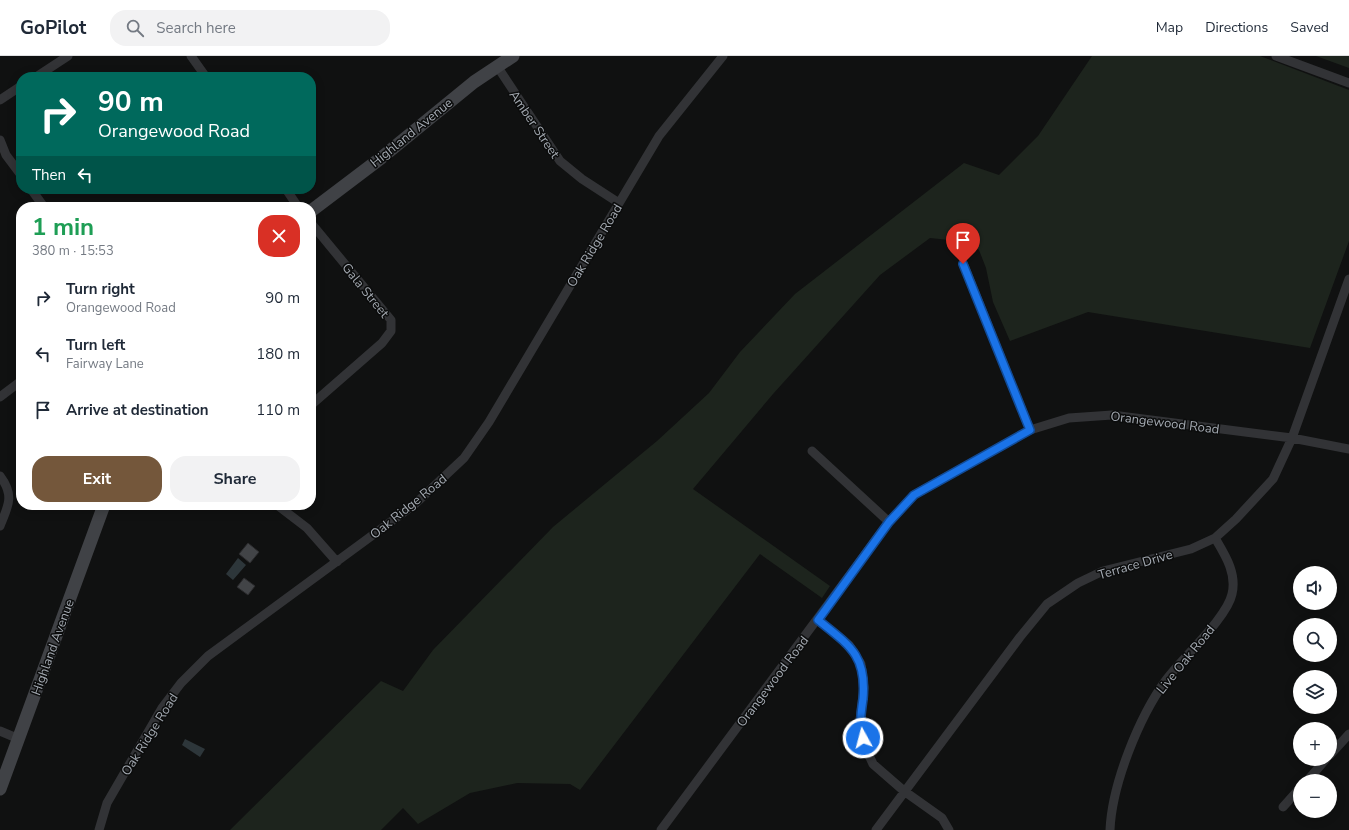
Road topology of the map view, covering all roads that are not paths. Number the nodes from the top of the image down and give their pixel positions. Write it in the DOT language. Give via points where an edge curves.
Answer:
graph roads {
  1 [pos="68,56"];
  2 [pos="191,56"];
  3 [pos="513,56"];
  4 [pos="723,56"];
  5 [pos="1276,56"];
  6 [pos="497,66"];
  7 [pos="44,72"];
  8 [pos="202,72"];
  9 [pos="1349,83"];
  10 [pos="16,89"];
  11 [pos="0,100"];
  12 [pos="0,140"];
  13 [pos="16,168"];
  14 [pos="619,203"];
  15 [pos="316,207"];
  16 [pos="316,229"];
  17 [pos="963,264"];
  18 [pos="1349,279"];
  19 [pos="16,385"];
  20 [pos="0,397"];
  21 [pos="316,401"];
  22 [pos="1030,430"];
  23 [pos="1292,438"];
  24 [pos="1349,449"];
  25 [pos="812,451"];
  26 [pos="0,476"];
  27 [pos="102,510"];
  28 [pos="284,510"];
  29 [pos="889,522"];
  30 [pos="0,526"];
  31 [pos="1215,538"];
  32 [pos="337,562"];
  33 [pos="818,620"];
  34 [pos="0,731"];
  35 [pos="1349,734"];
  36 [pos="19,738"];
  37 [pos="1337,747"];
  38 [pos="1320,766"];
  39 [pos="1313,774"];
  40 [pos="0,790"];
  41 [pos="904,791"];
  42 [pos="1293,796"];
  43 [pos="1283,807"];
  44 [pos="99,830"];
  45 [pos="661,830"];
  46 [pos="876,830"];
  47 [pos="949,830"];
  48 [pos="1110,830"];
  1 -- 7 [label="street"];
  2 -- 8 [label="street"];
  3 -- 6 [label="main road, Highland Avenue"];
  4 -- 14 [label="street, Oak Ridge Road" via="659,136"];
  5 -- 9 [label="street"];
  6 -- 14 [label="street, Amber Street" via="560,161"];
  6 -- 15 [label="main road, Highland Avenue"];
  10 -- 11 [label="street"];
  12 -- 13 [label="street" via="6,155"];
  14 -- 32 [label="street, Oak Ridge Road" via="489,422 464,458 415,504"];
  16 -- 21 [label="street, Gala Street" via="381,305 391,320 391,331 382,343"];
  17 -- 22 [label="street"];
  18 -- 23 [label="street, Terrace Drive"];
  19 -- 20 [label="street"];
  22 -- 23 [label="street, Orangewood Road" via="1069,418 1112,414"];
  22 -- 29 [label="street, Orangewood Road" via="914,495"];
  23 -- 24 [label="street, Orangewood Road"];
  23 -- 31 [label="street, Terrace Drive" via="1273,479"];
  25 -- 29 [label="street"];
  26 -- 30 [label="street" via="8,489 10,501"];
  27 -- 36 [label="main road, Highland Avenue"];
  28 -- 32 [label="street" via="307,528"];
  29 -- 33 [label="street, Orangewood Road"];
  31 -- 41 [label="street, Terrace Drive" via="1191,549 1103,572 1078,583 1047,604"];
  31 -- 48 [label="street, Live Oak Road" via="1228,561 1234,579 1232,595 1225,611 1166,680 1140,723 1121,775"];
  32 -- 44 [label="street, Oak Ridge Road" via="208,656 181,683 162,708 107,803"];
  33 -- 41 [label="street" via="849,645 861,664 864,687 860,728 866,749 873,764"];
  33 -- 45 [label="street, Orangewood Road"];
  34 -- 36 [label="street"];
  35 -- 37 [label="street"];
  36 -- 40 [label="main road, Highland Avenue"];
  38 -- 39 [label="street"];
  41 -- 46 [label="street, Terrace Drive"];
  41 -- 47 [label="street" via="942,818"];
  42 -- 43 [label="street"];
}
